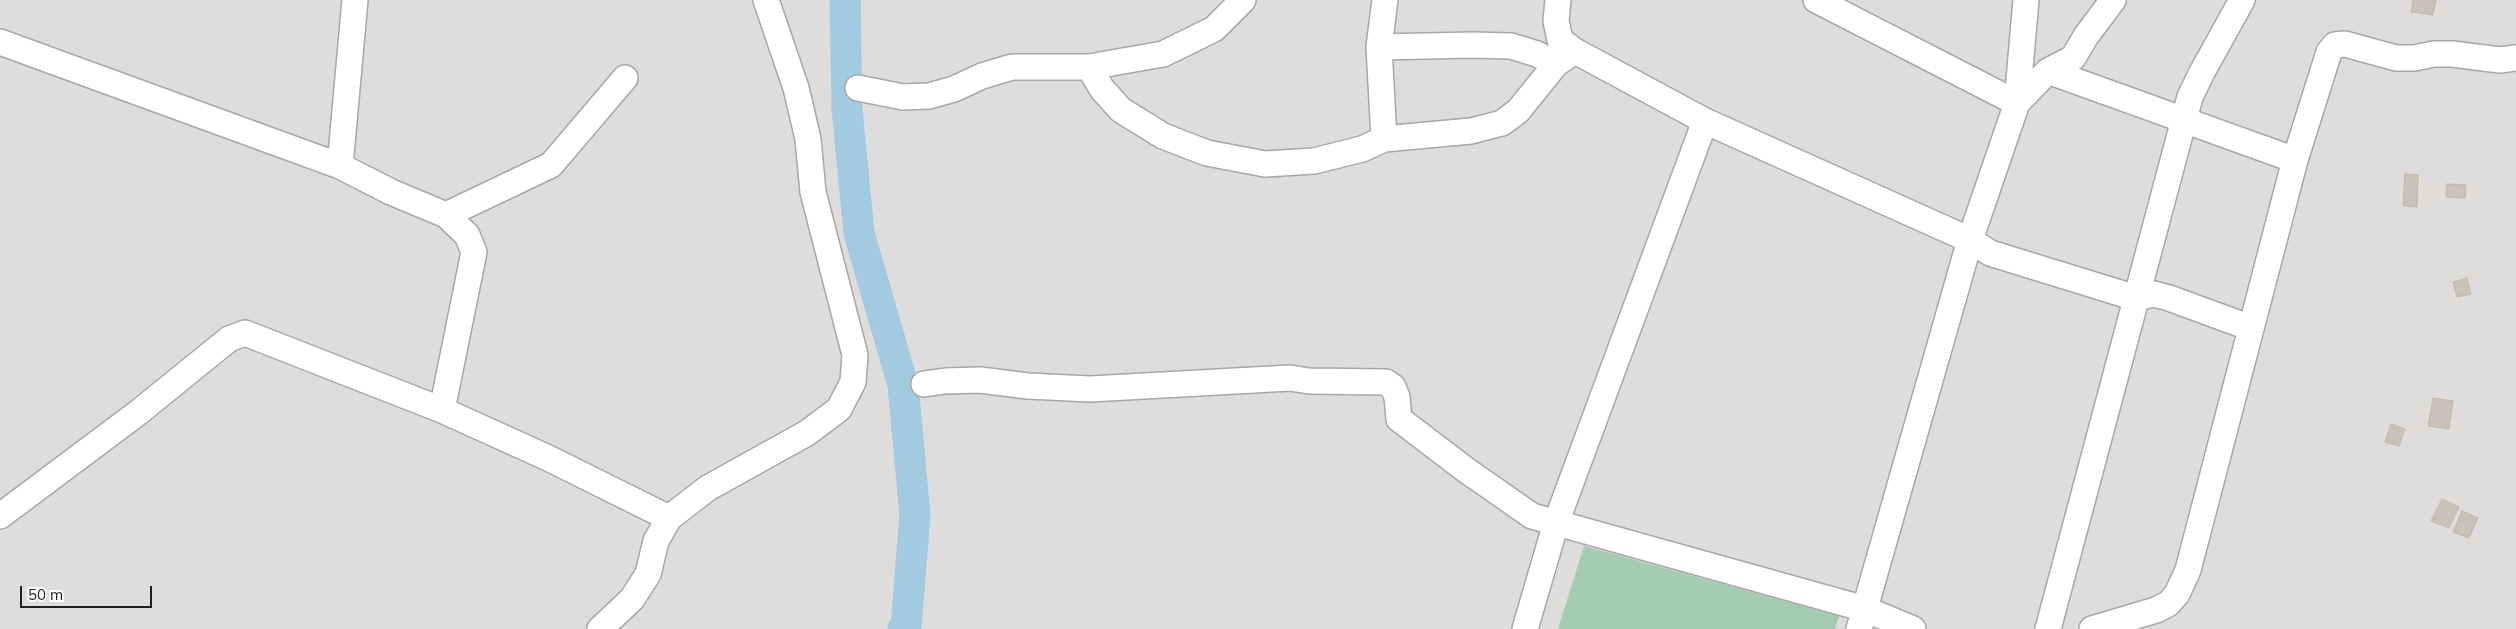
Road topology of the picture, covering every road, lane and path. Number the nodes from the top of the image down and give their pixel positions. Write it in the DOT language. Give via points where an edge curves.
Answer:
graph roads {
  1 [pos="355,0"];
  2 [pos="766,0"];
  3 [pos="1244,0"];
  4 [pos="1385,0"];
  5 [pos="1558,0"];
  6 [pos="1816,0"];
  7 [pos="2026,0"];
  8 [pos="2113,0"];
  9 [pos="2242,0"];
  10 [pos="0,42"];
  11 [pos="1379,47"];
  12 [pos="1565,57"];
  13 [pos="2516,58"];
  14 [pos="1089,66"];
  15 [pos="2048,71"];
  16 [pos="625,78"];
  17 [pos="858,88"];
  18 [pos="2017,102"];
  19 [pos="2184,120"];
  20 [pos="1705,121"];
  21 [pos="1384,139"];
  22 [pos="2295,160"];
  23 [pos="340,166"];
  24 [pos="446,215"];
  25 [pos="1970,240"];
  26 [pos="2136,298"];
  27 [pos="2251,328"];
  28 [pos="924,384"];
  29 [pos="442,410"];
  30 [pos="0,516"];
  31 [pos="670,518"];
  32 [pos="1556,524"];
  33 [pos="1862,619"];
  34 [pos="600,629"];
  35 [pos="1525,629"];
  36 [pos="1913,629"];
  37 [pos="2048,629"];
  38 [pos="2092,629"];
  1 -- 23 [label="street"];
  2 -- 31 [label="street" via="796,88 808,139 813,192 855,355 853,382 839,409 807,433 708,488"];
  3 -- 14 [label="street" via="1214,29 1162,54"];
  4 -- 11 [label="street"];
  5 -- 12 [label="street" via="1556,21"];
  6 -- 18 [label="street"];
  7 -- 18 [label="street"];
  8 -- 15 [label="street" via="2073,58"];
  9 -- 19 [label="street" via="2200,74"];
  10 -- 23 [label="street"];
  11 -- 12 [label="street" via="1512,46 1537,54"];
  11 -- 21 [label="street"];
  12 -- 20 [label="street"];
  12 -- 21 [label="street" via="1518,111 1502,123 1471,131"];
  13 -- 22 [label="street" via="2500,60 2434,54 2396,58 2345,44 2335,45 2329,52"];
  14 -- 17 [label="street" via="1012,67 929,96 904,97"];
  14 -- 21 [label="street" via="1102,89 1121,110 1163,136 1207,153 1265,164 1314,160 1362,149"];
  15 -- 18 [label="street"];
  15 -- 19 [label="street"];
  16 -- 24 [label="street" via="551,165"];
  18 -- 25 [label="street"];
  19 -- 22 [label="street"];
  19 -- 26 [label="street"];
  20 -- 25 [label="street"];
  20 -- 32 [label="street"];
  22 -- 27 [label="street"];
  23 -- 24 [label="street"];
  24 -- 29 [label="street" via="467,235 474,252"];
  25 -- 26 [label="street" via="1990,253"];
  25 -- 33 [label="street"];
  26 -- 27 [label="street" via="2154,294"];
  26 -- 37 [label="street"];
  27 -- 38 [label="street" via="2188,570 2177,594 2156,610"];
  28 -- 32 [label="street" via="980,380 1090,389 1283,378 1386,382 1393,387 1397,397 1399,419 1528,513"];
  29 -- 30 [label="street" via="245,334 229,339"];
  29 -- 31 [label="street"];
  31 -- 34 [label="street" via="656,541 643,582 632,599"];
  32 -- 33 [label="street"];
  32 -- 35 [label="street"];
  33 -- 36 [label="street"];
}
